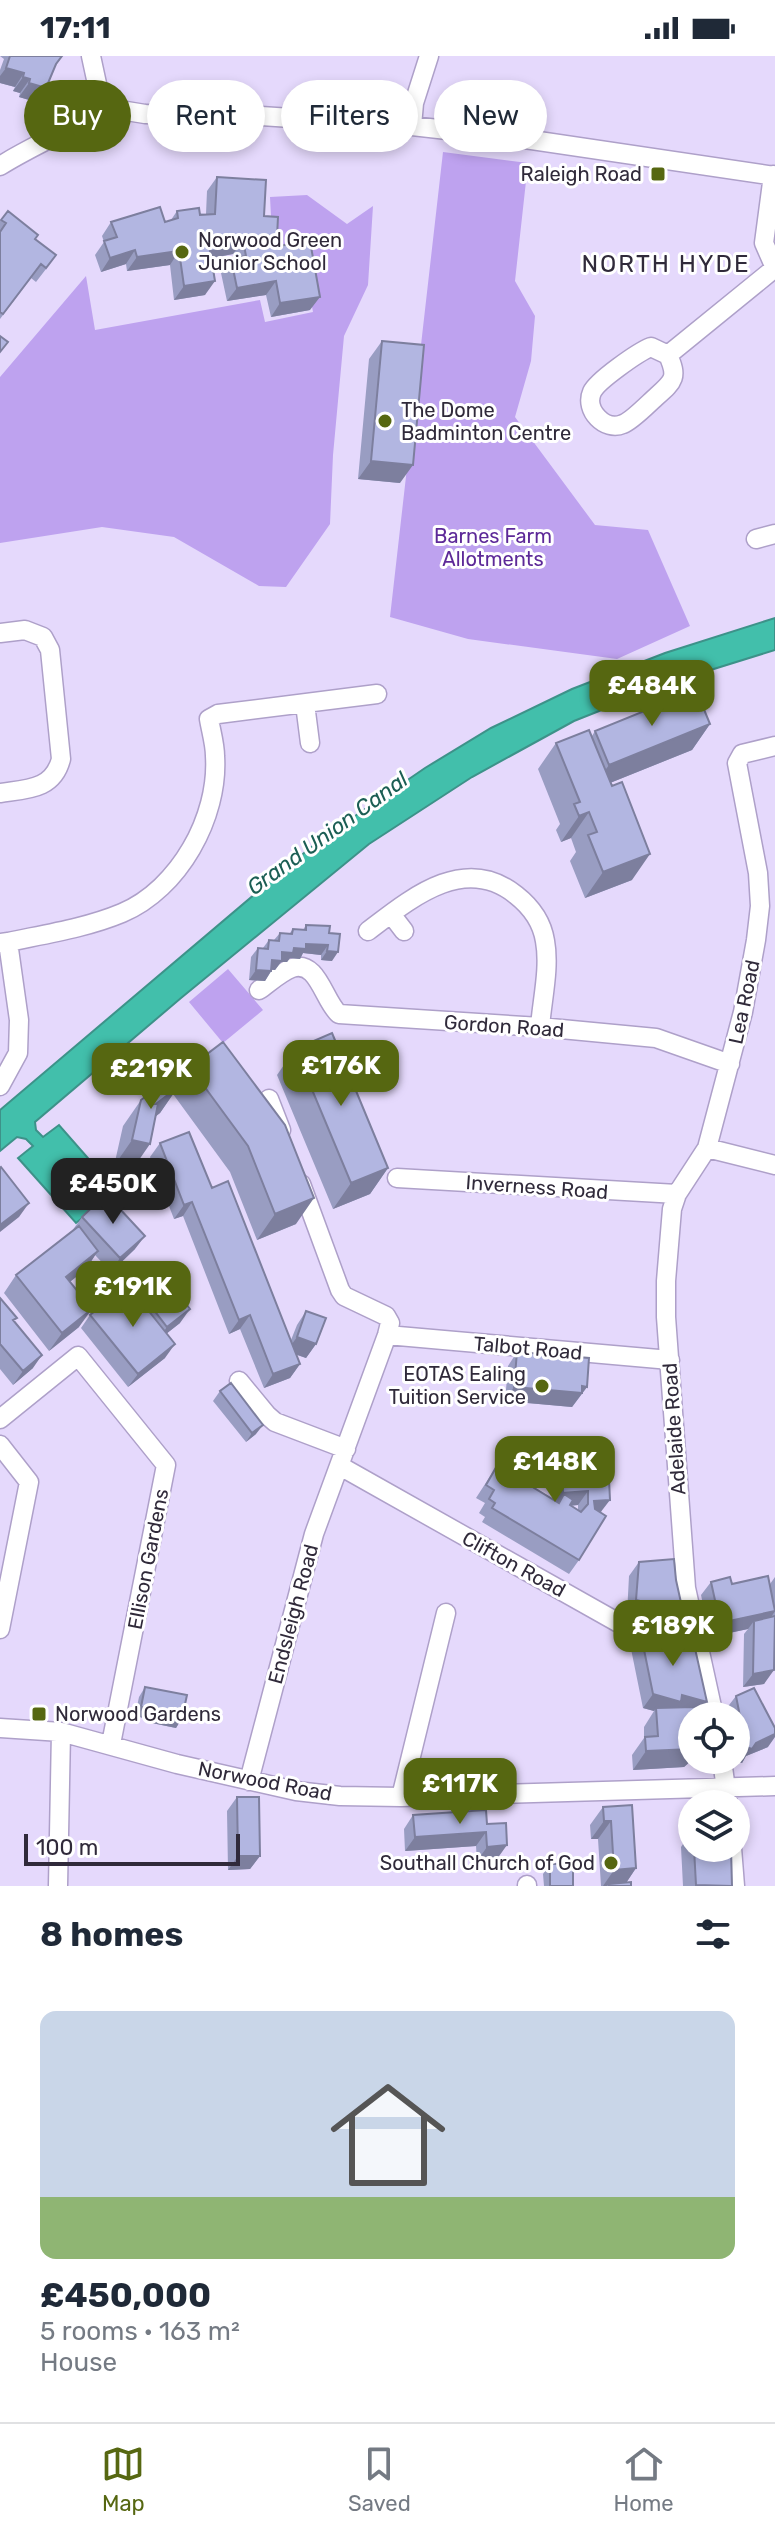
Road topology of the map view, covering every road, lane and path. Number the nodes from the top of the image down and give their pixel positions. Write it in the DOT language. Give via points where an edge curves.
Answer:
graph roads {
  1 [pos="91,56"];
  2 [pos="429,56"];
  3 [pos="96,80"];
  4 [pos="418,90"];
  5 [pos="131,112"];
  6 [pos="281,117"];
  7 [pos="418,127"];
  8 [pos="24,152"];
  9 [pos="0,166"];
  10 [pos="774,175"];
  11 [pos="775,268"];
  12 [pos="668,355"];
  13 [pos="775,534"];
  14 [pos="756,539"];
  15 [pos="0,633"];
  16 [pos="377,694"];
  17 [pos="305,704"];
  18 [pos="310,743"];
  19 [pos="775,746"];
  20 [pos="0,793"];
  21 [pos="391,914"];
  22 [pos="368,931"];
  23 [pos="404,931"];
  24 [pos="4,942"];
  25 [pos="259,990"];
  26 [pos="540,1027"];
  27 [pos="730,1064"];
  28 [pos="0,1086"];
  29 [pos="269,1099"];
  30 [pos="286,1143"];
  31 [pos="707,1148"];
  32 [pos="775,1165"];
  33 [pos="297,1173"];
  34 [pos="397,1178"];
  35 [pos="677,1194"];
  36 [pos="387,1326"];
  37 [pos="670,1360"];
  38 [pos="239,1381"];
  39 [pos="0,1419"];
  40 [pos="0,1445"];
  41 [pos="346,1450"];
  42 [pos="446,1613"];
  43 [pos="0,1629"];
  44 [pos="696,1642"];
  45 [pos="711,1702"];
  46 [pos="0,1728"];
  47 [pos="61,1732"];
  48 [pos="111,1744"];
  49 [pos="249,1781"];
  50 [pos="775,1786"];
  51 [pos="750,1791"];
  52 [pos="678,1795"];
  53 [pos="401,1797"];
  54 [pos="733,1862"];
  55 [pos="58,1886"];
  56 [pos="735,1886"];
  1 -- 3 [label="street"];
  2 -- 4 [label="street"];
  5 -- 6 [label="street"];
  7 -- 10 [label="street"];
  8 -- 9 [label="street"];
  10 -- 11 [label="street" via="764,243"];
  11 -- 12 [label="street"];
  12 -- 12 [label="street" via="675,370 672,383 623,424 607,425 595,416 589,403 593,390 637,353 651,347"];
  13 -- 14 [label="street"];
  15 -- 20 [label="street" via="25,630 43,637 50,650 61,759 58,772 46,783"];
  16 -- 17 [label="street"];
  17 -- 18 [label="street"];
  17 -- 24 [label="street" via="209,719 216,757 212,793 201,829 159,889 125,912"];
  19 -- 27 [label="street, Lea Road" via="738,758 760,906"];
  21 -- 22 [label="street"];
  21 -- 23 [label="street"];
  21 -- 26 [label="street" via="447,881 488,880 507,888 539,921 545,941"];
  24 -- 28 [label="street" via="19,1020 18,1053"];
  25 -- 26 [label="street, Gordon Road" via="290,968 302,966 313,971 339,1014"];
  26 -- 27 [label="street, Gordon Road" via="656,1038"];
  27 -- 31 [label="street, Lea Road"];
  29 -- 30 [label="street"];
  31 -- 32 [label="street"];
  31 -- 35 [label="street, Adelaide Road"];
  33 -- 36 [label="street" via="340,1290"];
  34 -- 35 [label="street, Inverness Road"];
  35 -- 37 [label="street, Adelaide Road" via="666,1281"];
  36 -- 37 [label="street, Talbot Road"];
  36 -- 41 [label="street, Endsleigh Road"];
  37 -- 44 [label="street, Adelaide Road" via="683,1559"];
  38 -- 41 [label="street" via="275,1422"];
  39 -- 48 [label="street, Ellison Gardens" via="78,1356 166,1465"];
  40 -- 43 [label="street" via="29,1482"];
  41 -- 44 [label="street, Clifton Road" via="617,1622 678,1642"];
  41 -- 49 [label="street, Endsleigh Road" via="314,1534"];
  42 -- 53 [label="street"];
  44 -- 45 [label="street, Adelaide Road"];
  46 -- 47 [label="street, Norwood Road"];
  47 -- 48 [label="street, Norwood Road"];
  47 -- 55 [label="street"];
  48 -- 49 [label="street, Norwood Road"];
  49 -- 53 [label="street, Norwood Road" via="340,1796"];
  50 -- 51 [label="street, Norwood Road"];
  52 -- 53 [label="street, Norwood Road" via="531,1791"];
  54 -- 56 [label="street"];
}
